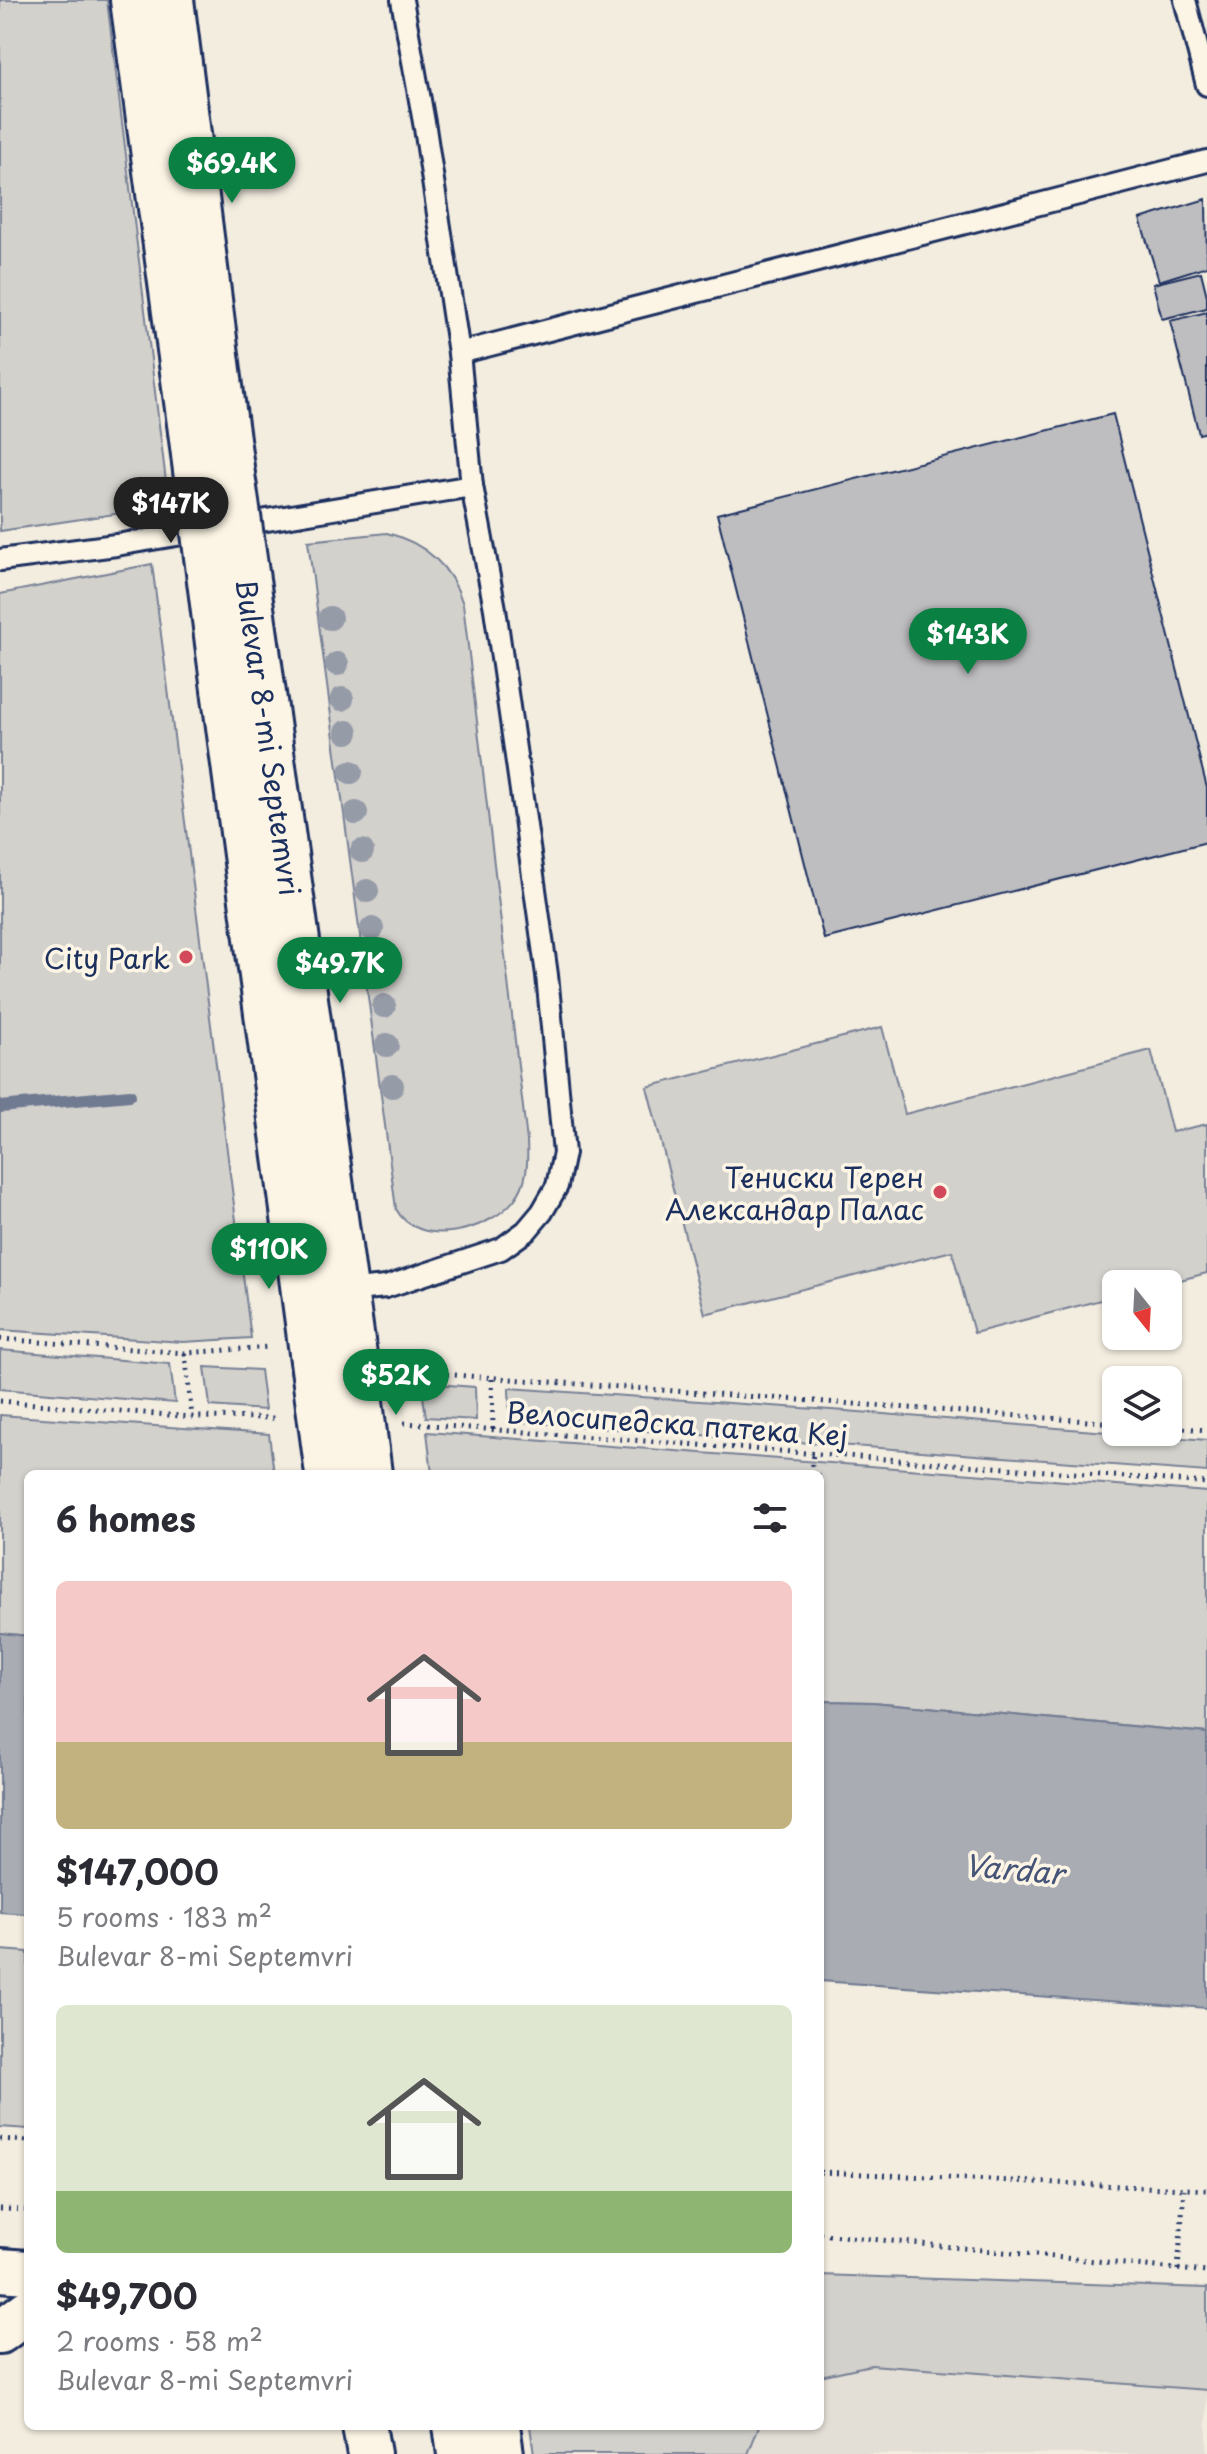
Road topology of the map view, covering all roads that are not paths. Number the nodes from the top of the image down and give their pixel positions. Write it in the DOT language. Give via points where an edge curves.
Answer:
graph roads {
  1 [pos="133,0"];
  2 [pos="171,0"];
  3 [pos="402,0"];
  4 [pos="1185,0"];
  5 [pos="1207,85"];
  6 [pos="1207,161"];
  7 [pos="459,353"];
  8 [pos="208,424"];
  9 [pos="472,486"];
  10 [pos="0,560"];
  11 [pos="238,651"];
  12 [pos="345,1291"];
  13 [pos="356,1370"];
  14 [pos="329,1470"];
  15 [pos="368,1470"];
  16 [pos="0,2270"];
  17 [pos="24,2272"];
  18 [pos="24,2314"];
  19 [pos="0,2332"];
  20 [pos="365,2430"];
  21 [pos="457,2430"];
  22 [pos="498,2430"];
  23 [pos="369,2454"];
  24 [pos="460,2454"];
  25 [pos="501,2454"];
  1 -- 8 [label="street, Bulevar 8-mi Septemvri"];
  2 -- 8 [label="street, Bulevar 8-mi Septemvri"];
  3 -- 7 [label="lane"];
  4 -- 5 [label="lane"];
  6 -- 7 [label="lane"];
  7 -- 9 [label="lane"];
  8 -- 11 [label="street, Bulevar 8-mi Septemvri, bridge"];
  9 -- 10 [label="lane"];
  9 -- 12 [label="lane" via="495,609 547,975 564,1153 557,1186 542,1212 501,1249 386,1287"];
  11 -- 12 [label="street, Bulevar 8-mi Septemvri"];
  11 -- 13 [label="street, Bulevar 8-mi Septemvri"];
  12 -- 13 [label="street, Bulevar 8-mi Septemvri"];
  13 -- 14 [label="street, Bulevar 8-mi Septemvri, bridge"];
  13 -- 15 [label="street, Bulevar 8-mi Septemvri, bridge"];
  16 -- 17 [label="street"];
  18 -- 19 [label="street"];
  20 -- 23 [label="street"];
  21 -- 24 [label="street"];
  22 -- 25 [label="street"];
}
